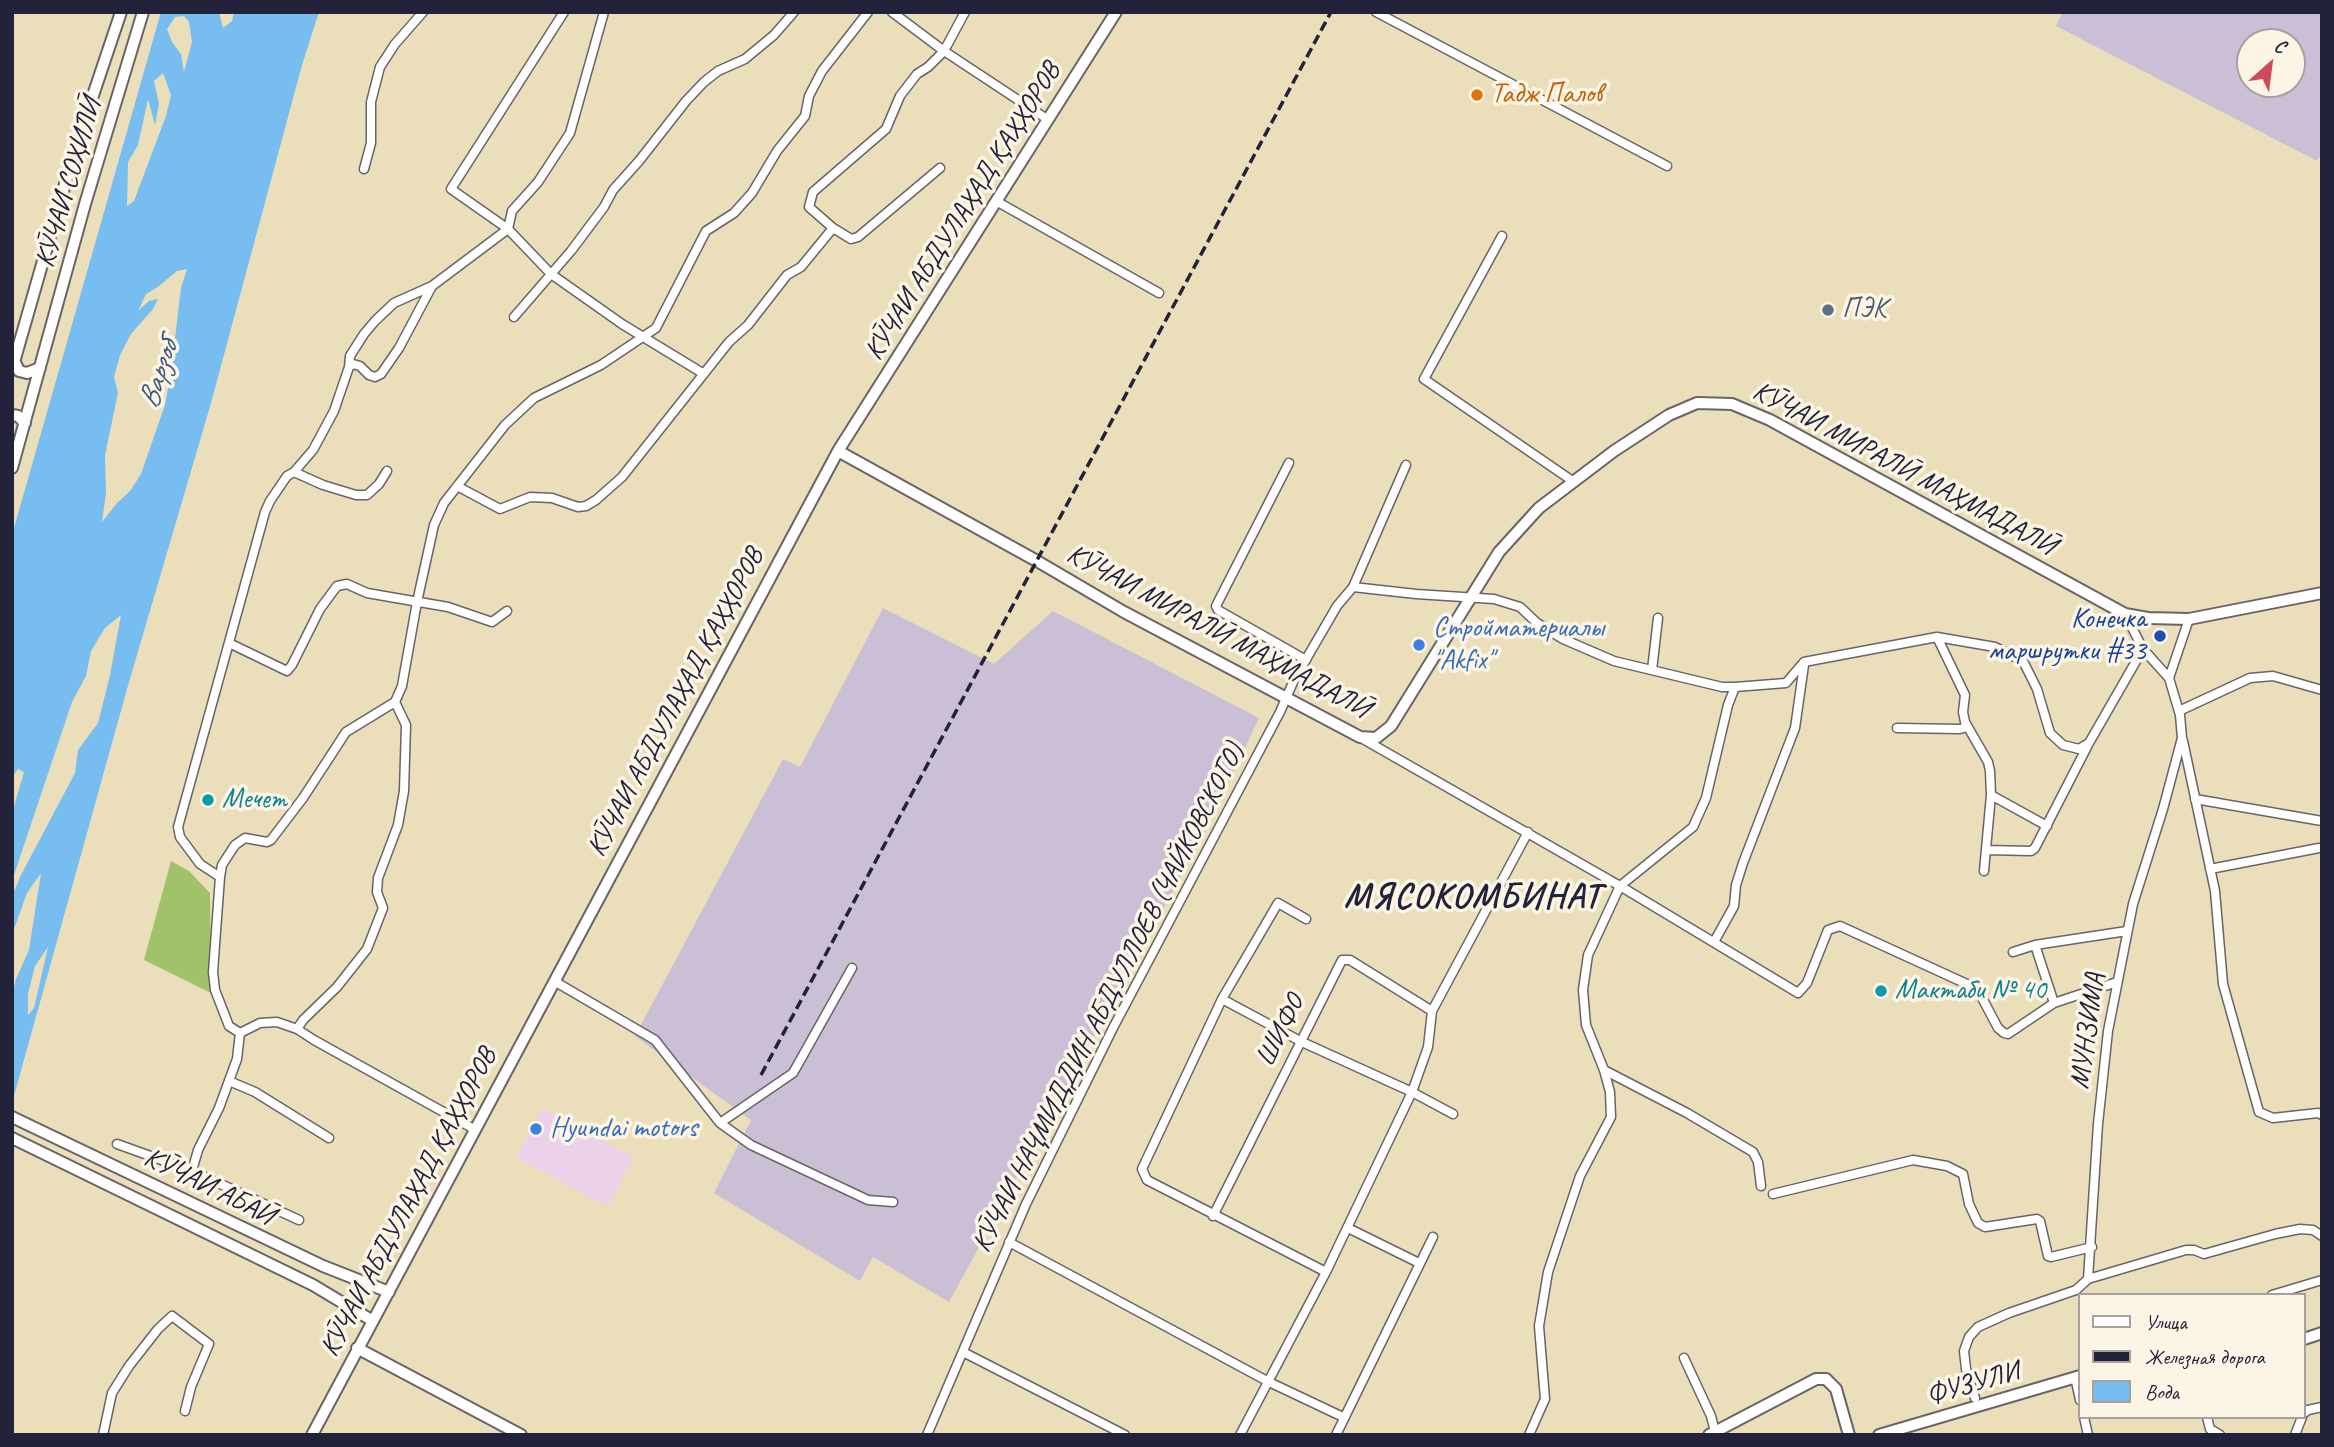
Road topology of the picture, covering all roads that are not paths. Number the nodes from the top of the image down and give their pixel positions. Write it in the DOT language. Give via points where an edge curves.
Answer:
graph roads {
  1 [pos="121,12"];
  2 [pos="143,12"];
  3 [pos="423,12"];
  4 [pos="564,12"];
  5 [pos="604,12"];
  6 [pos="794,12"];
  7 [pos="868,12"];
  8 [pos="892,12"];
  9 [pos="965,12"];
  10 [pos="1116,12"];
  11 [pos="1376,12"];
  12 [pos="944,51"];
  13 [pos="1047,119"];
  14 [pos="1667,166"];
  15 [pos="940,168"];
  16 [pos="364,169"];
  17 [pos="996,201"];
  18 [pos="833,228"];
  19 [pos="509,229"];
  20 [pos="1502,236"];
  21 [pos="551,274"];
  22 [pos="432,286"];
  23 [pos="1159,293"];
  24 [pos="514,317"];
  25 [pos="642,336"];
  26 [pos="13,365"];
  27 [pos="349,367"];
  28 [pos="40,368"];
  29 [pos="704,374"];
  30 [pos="12,415"];
  31 [pos="25,423"];
  32 [pos="838,451"];
  33 [pos="1289,463"];
  34 [pos="1406,465"];
  35 [pos="12,468"];
  36 [pos="387,471"];
  37 [pos="294,472"];
  38 [pos="1574,482"];
  39 [pos="457,486"];
  40 [pos="1353,587"];
  41 [pos="2322,593"];
  42 [pos="1473,596"];
  43 [pos="417,602"];
  44 [pos="507,611"];
  45 [pos="2125,614"];
  46 [pos="1658,618"];
  47 [pos="2189,620"];
  48 [pos="1937,638"];
  49 [pos="229,643"];
  50 [pos="2143,649"];
  51 [pos="1306,660"];
  52 [pos="1804,662"];
  53 [pos="1652,670"];
  54 [pos="2169,678"];
  55 [pos="1735,687"];
  56 [pos="2322,690"];
  57 [pos="1284,699"];
  58 [pos="395,702"];
  59 [pos="2179,711"];
  60 [pos="1967,727"];
  61 [pos="1897,728"];
  62 [pos="1360,737"];
  63 [pos="2182,738"];
  64 [pos="2089,743"];
  65 [pos="1991,795"];
  66 [pos="2195,799"];
  67 [pos="2322,821"];
  68 [pos="2047,825"];
  69 [pos="1528,832"];
  70 [pos="2319,848"];
  71 [pos="1986,850"];
  72 [pos="2210,869"];
  73 [pos="1984,871"];
  74 [pos="220,877"];
  75 [pos="1620,886"];
  76 [pos="1306,919"];
  77 [pos="2127,931"];
  78 [pos="1714,942"];
  79 [pos="2035,945"];
  80 [pos="2013,952"];
  81 [pos="852,968"];
  82 [pos="554,981"];
  83 [pos="2118,982"];
  84 [pos="1222,999"];
  85 [pos="2053,1003"];
  86 [pos="1432,1011"];
  87 [pos="298,1028"];
  88 [pos="240,1033"];
  89 [pos="1302,1042"];
  90 [pos="1604,1070"];
  91 [pos="229,1081"];
  92 [pos="1412,1092"];
  93 [pos="1453,1114"];
  94 [pos="2322,1115"];
  95 [pos="12,1117"];
  96 [pos="720,1123"];
  97 [pos="474,1129"];
  98 [pos="12,1138"];
  99 [pos="328,1138"];
  100 [pos="117,1144"];
  101 [pos="192,1171"];
  102 [pos="1761,1186"];
  103 [pos="1773,1194"];
  104 [pos="893,1202"];
  105 [pos="1213,1216"];
  106 [pos="299,1220"];
  107 [pos="1348,1228"];
  108 [pos="2322,1236"];
  109 [pos="1433,1237"];
  110 [pos="1009,1242"];
  111 [pos="2092,1247"];
  112 [pos="1419,1263"];
  113 [pos="1326,1272"];
  114 [pos="2088,1279"];
  115 [pos="2322,1280"];
  116 [pos="389,1292"];
  117 [pos="2279,1293"];
  118 [pos="373,1321"];
  119 [pos="357,1348"];
  120 [pos="963,1352"];
  121 [pos="1684,1359"];
  122 [pos="2078,1377"];
  123 [pos="1269,1382"];
  124 [pos="1975,1398"];
  125 [pos="185,1411"];
  126 [pos="1343,1417"];
  127 [pos="2208,1419"];
  128 [pos="518,1434"];
  129 [pos="1712,1434"];
  130 [pos="103,1435"];
  131 [pos="312,1435"];
  132 [pos="927,1435"];
  133 [pos="1125,1435"];
  134 [pos="1240,1435"];
  135 [pos="1336,1435"];
  136 [pos="1529,1435"];
  137 [pos="1849,1435"];
  138 [pos="1879,1435"];
  139 [pos="2220,1435"];
  1 -- 26 [label="main road, КӮЧАИ СОҲИЛӢ" via="76,146"];
  2 -- 28 [label="main road, КӮЧАИ СОҲИЛӢ"];
  3 -- 16 [label="street" via="380,67"];
  4 -- 19 [label="street" via="451,190"];
  5 -- 19 [label="street" via="570,133 538,182 512,211"];
  6 -- 21 [label="street" via="745,59 718,71 686,101"];
  7 -- 25 [label="street" via="822,71 805,116 777,150 752,193 706,231 658,324"];
  8 -- 12 [label="street"];
  9 -- 12 [label="street"];
  10 -- 13 [label="main road, КӮЧАИ АБДУЛАҲАД ҚАҲҲОРОВ"];
  11 -- 14 [label="street"];
  12 -- 13 [label="street"];
  12 -- 18 [label="street" via="909,83 886,129 813,192 809,207"];
  13 -- 17 [label="main road, КӮЧАИ АБДУЛАҲАД ҚАҲҲОРОВ"];
  15 -- 18 [label="street" via="858,237 851,239"];
  17 -- 23 [label="street"];
  17 -- 32 [label="main road, КӮЧАИ АБДУЛАҲАД ҚАҲҲОРОВ"];
  18 -- 29 [label="street"];
  19 -- 21 [label="street"];
  19 -- 22 [label="street"];
  20 -- 38 [label="street" via="1424,379"];
  21 -- 24 [label="street"];
  21 -- 25 [label="street"];
  22 -- 27 [label="street" via="394,303 375,321 350,356"];
  22 -- 27 [label="street" via="381,374 375,377 360,366"];
  25 -- 29 [label="street"];
  25 -- 39 [label="street" via="601,365 534,398 505,425"];
  26 -- 28 [label="main road" via="27,373"];
  27 -- 37 [label="street" via="334,411 313,450"];
  28 -- 31 [label="main road, КӮЧАИ СОҲИЛӢ"];
  29 -- 39 [label="street" via="622,477 586,506 530,497 500,509"];
  30 -- 31 [label="main road"];
  31 -- 35 [label="main road, КӮЧАИ СОҲИЛӢ"];
  32 -- 57 [label="main road, КӮЧАИ МИРАЛӢ МАҲМАДАЛӢ"];
  32 -- 82 [label="main road, КӮЧАИ АБДУЛАҲАД ҚАҲҲОРОВ"];
  33 -- 51 [label="street" via="1216,606"];
  34 -- 40 [label="street, КӮЧАИ НАҶМИДДИН АБДУЛЛОЕВ (ЧАЙКОВСКОГО)"];
  36 -- 37 [label="street" via="367,495 323,485"];
  37 -- 49 [label="street" via="264,512"];
  38 -- 42 [label="main road, КӮЧАИ МИРАЛӢ МАҲМАДАЛӢ" via="1539,508 1499,552"];
  38 -- 45 [label="main road, КӮЧАИ МИРАЛӢ МАҲМАДАЛӢ" via="1669,415 1697,403 1732,404 1770,420"];
  39 -- 43 [label="street" via="438,514"];
  40 -- 42 [label="street"];
  40 -- 51 [label="street, КӮЧАИ НАҶМИДДИН АБДУЛЛОЕВ (ЧАЙКОВСКОГО)"];
  41 -- 47 [label="main road, КӮЧАИ МИРАЛӢ МАҲМАДАЛӢ"];
  42 -- 53 [label="street" via="1520,607 1563,639 1614,661"];
  42 -- 62 [label="main road, КӮЧАИ МИРАЛӢ МАҲМАДАЛӢ" via="1391,726 1376,738"];
  43 -- 44 [label="street" via="492,622"];
  43 -- 49 [label="street" via="367,593 347,584 337,586 287,671"];
  43 -- 58 [label="street"];
  45 -- 47 [label="main road, КӮЧАИ МИРАЛӢ МАҲМАДАЛӢ"];
  45 -- 50 [label="street, МУНЗИМА"];
  46 -- 53 [label="street"];
  47 -- 54 [label="street"];
  48 -- 52 [label="street"];
  48 -- 60 [label="street" via="1965,695"];
  48 -- 64 [label="street" via="1995,647 2023,661 2050,733 2063,745 2079,750"];
  49 -- 74 [label="street" via="177,827 200,864"];
  50 -- 54 [label="street, МУНЗИМА"];
  50 -- 64 [label="street"];
  51 -- 57 [label="street, КӮЧАИ НАҶМИДДИН АБДУЛЛОЕВ (ЧАЙКОВСКОГО)"];
  52 -- 55 [label="street" via="1786,683"];
  52 -- 78 [label="street" via="1795,728 1743,863 1734,906"];
  53 -- 55 [label="street"];
  54 -- 59 [label="street, МУНЗИМА"];
  55 -- 75 [label="street" via="1706,798 1693,827"];
  56 -- 59 [label="street" via="2273,676 2250,678"];
  57 -- 62 [label="main road, КӮЧАИ МИРАЛӢ МАҲМАДАЛӢ"];
  57 -- 110 [label="street, КӮЧАИ НАҶМИДДИН АБДУЛЛОЕВ (ЧАЙКОВСКОГО)"];
  58 -- 74 [label="street" via="346,732 271,840 245,838 235,845"];
  58 -- 87 [label="street" via="406,725 404,791 398,825 378,878 383,908 367,949"];
  59 -- 63 [label="street, МУНЗИМА"];
  60 -- 61 [label="street"];
  60 -- 65 [label="street" via="1988,762"];
  62 -- 69 [label="street"];
  63 -- 66 [label="street"];
  63 -- 77 [label="street, МУНЗИМА"];
  64 -- 68 [label="street"];
  65 -- 68 [label="street"];
  65 -- 71 [label="street"];
  66 -- 67 [label="street"];
  66 -- 72 [label="street"];
  68 -- 71 [label="street" via="2031,851"];
  69 -- 75 [label="street"];
  69 -- 86 [label="street"];
  70 -- 72 [label="street"];
  71 -- 73 [label="street"];
  72 -- 94 [label="street" via="2223,984 2259,1112 2273,1118"];
  74 -- 88 [label="street" via="215,990 229,1026"];
  75 -- 78 [label="street"];
  75 -- 90 [label="street" via="1588,955 1583,990 1586,1026"];
  76 -- 84 [label="street" via="1278,903"];
  77 -- 79 [label="street"];
  77 -- 83 [label="street, МУНЗИМА"];
  78 -- 85 [label="street" via="1798,993 1807,984 1828,930 1840,926 1969,985 1981,996 1998,1028 2008,1034"];
  79 -- 80 [label="street"];
  79 -- 85 [label="street"];
  81 -- 96 [label="street" via="793,1073"];
  82 -- 96 [label="street" via="655,1040"];
  82 -- 97 [label="main road, КӮЧАИ АБДУЛАҲАД ҚАҲҲОРОВ"];
  83 -- 85 [label="street"];
  83 -- 111 [label="street, МУНЗИМА" via="2098,1124"];
  84 -- 89 [label="street"];
  84 -- 105 [label="street" via="1142,1168 1147,1180"];
  86 -- 89 [label="street, ШИФО" via="1350,960 1342,960"];
  86 -- 92 [label="street" via="1428,1047"];
  87 -- 88 [label="street" via="260,1023"];
  87 -- 97 [label="street"];
  88 -- 91 [label="street"];
  89 -- 92 [label="street"];
  89 -- 105 [label="street, ШИФО"];
  90 -- 102 [label="street" via="1753,1152"];
  90 -- 136 [label="street" via="1611,1117 1580,1176 1548,1272 1539,1326 1545,1399"];
  91 -- 99 [label="street"];
  91 -- 101 [label="street"];
  92 -- 93 [label="street"];
  92 -- 107 [label="street"];
  95 -- 116 [label="main road, КӮЧАИ АБАӢ" via="323,1266"];
  96 -- 104 [label="street" via="751,1145 842,1189 868,1200"];
  97 -- 116 [label="main road, КӮЧАИ АБДУЛАҲАД ҚАҲҲОРОВ"];
  98 -- 118 [label="main road, КӮЧАИ АБАӢ" via="313,1284"];
  100 -- 101 [label="street"];
  101 -- 106 [label="street"];
  103 -- 111 [label="street" via="1913,1160 1963,1174 1974,1217 1985,1227 2037,1219 2051,1257"];
  105 -- 113 [label="street"];
  107 -- 112 [label="street"];
  107 -- 113 [label="street"];
  108 -- 114 [label="street" via="2313,1230 2288,1231 2204,1254 2186,1250"];
  109 -- 112 [label="street"];
  110 -- 120 [label="street, КӮЧАИ НАҶМИДДИН АБДУЛЛОЕВ (ЧАЙКОВСКОГО)"];
  110 -- 123 [label="street"];
  111 -- 114 [label="street, МУНЗИМА"];
  112 -- 126 [label="street"];
  113 -- 123 [label="street"];
  114 -- 124 [label="street" via="2076,1290 1978,1326 1964,1352"];
  115 -- 117 [label="street"];
  116 -- 118 [label="main road, КӮЧАИ АБДУЛАҲАД ҚАҲҲОРОВ"];
  118 -- 119 [label="main road, КӮЧАИ АБДУЛАҲАД ҚАҲҲОРОВ"];
  119 -- 128 [label="main road"];
  119 -- 131 [label="main road, КӮЧАИ АБДУЛАҲАД ҚАҲҲОРОВ"];
  120 -- 132 [label="street, КӮЧАИ НАҶМИДДИН АБДУЛЛОЕВ (ЧАЙКОВСКОГО)"];
  120 -- 133 [label="street"];
  121 -- 129 [label="street" via="1711,1416"];
  122 -- 138 [label="main road, ФУЗУЛИ"];
  123 -- 126 [label="street"];
  123 -- 134 [label="street"];
  125 -- 130 [label="street" via="209,1344 172,1316 112,1393"];
  126 -- 135 [label="street"];
  127 -- 139 [label="street" via="2210,1429"];
  129 -- 137 [label="main road" via="1816,1379 1826,1379 1836,1390"];
}
